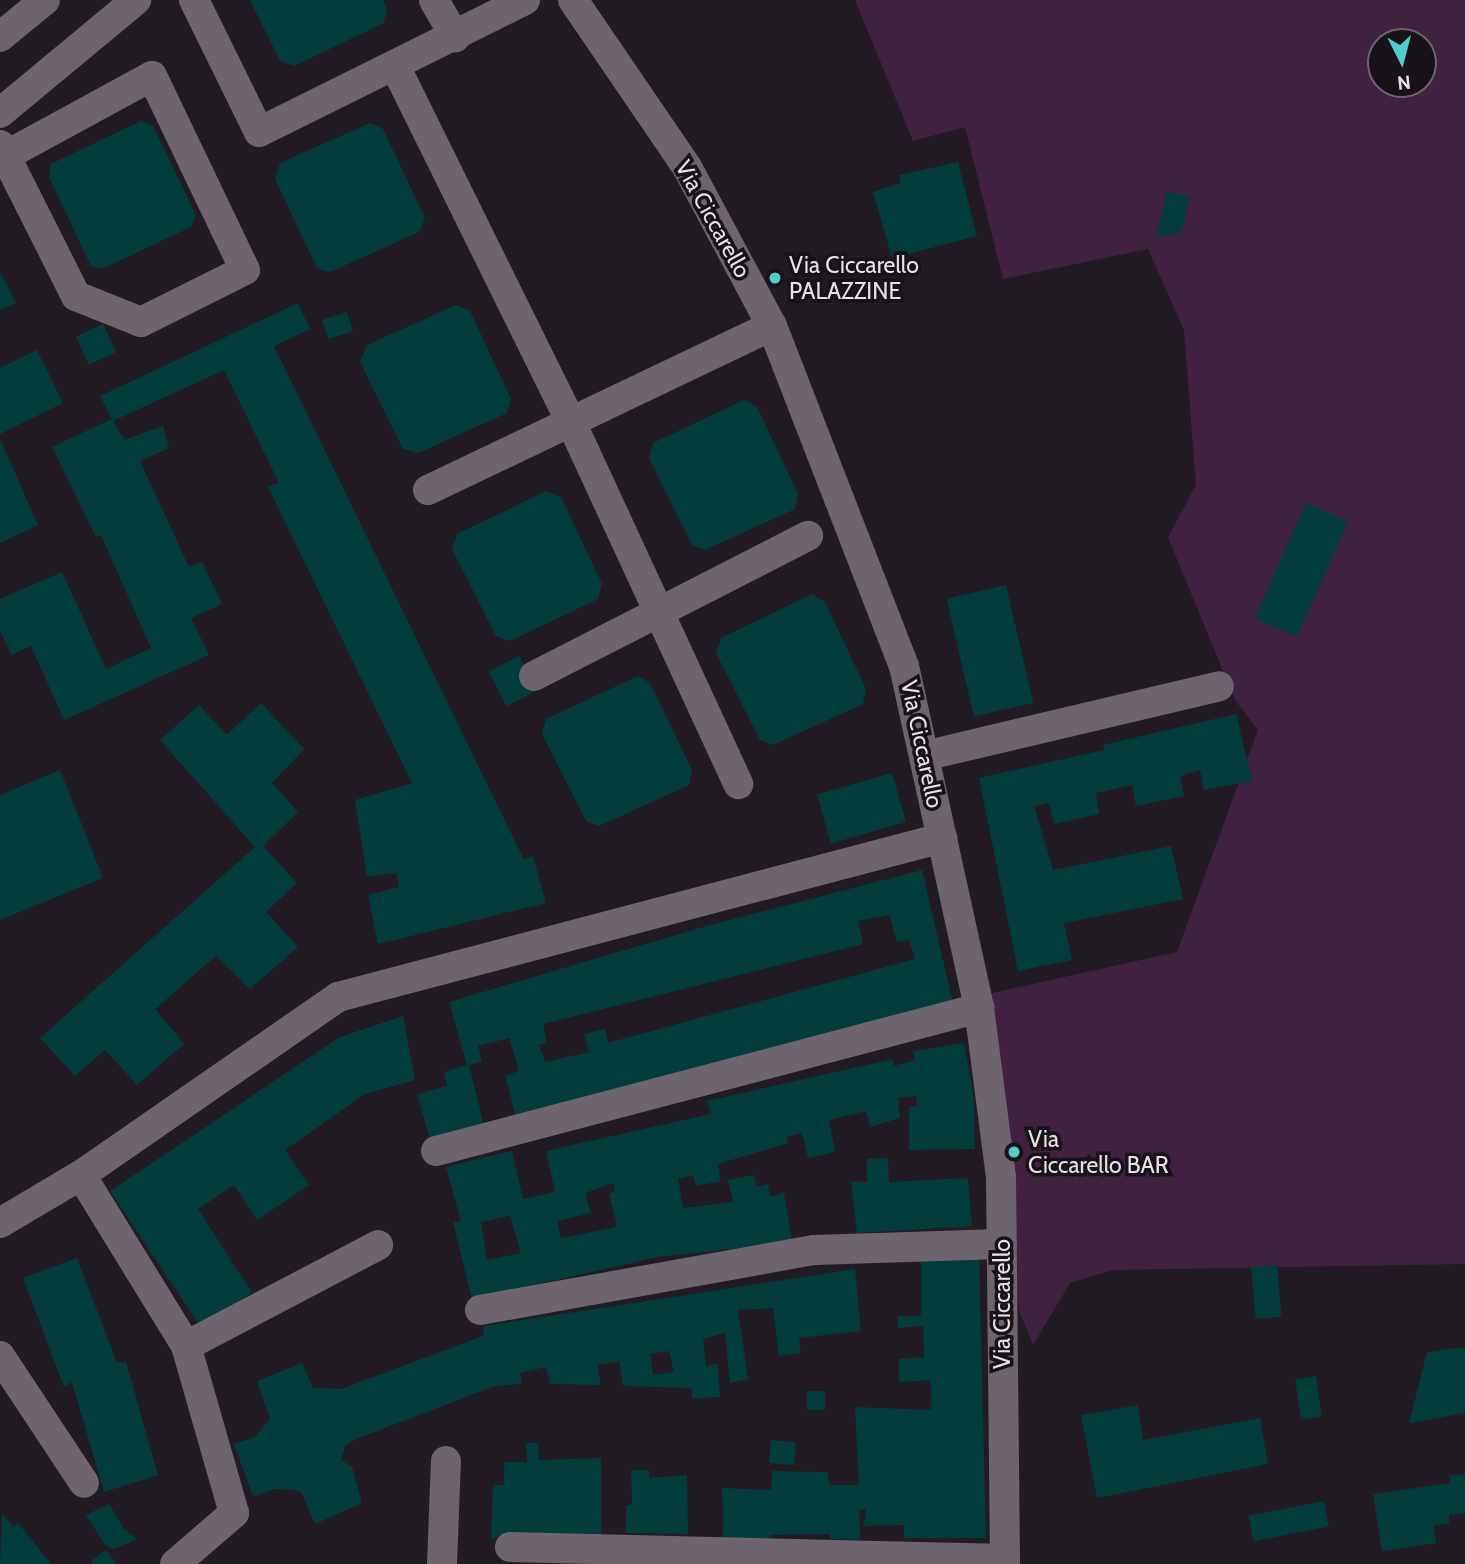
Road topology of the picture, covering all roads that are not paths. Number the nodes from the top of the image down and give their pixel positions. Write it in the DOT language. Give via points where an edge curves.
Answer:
graph roads {
  1 [pos="136,0"];
  2 [pos="194,0"];
  3 [pos="434,0"];
  4 [pos="525,0"];
  5 [pos="573,0"];
  6 [pos="42,1"];
  7 [pos="0,37"];
  8 [pos="455,37"];
  9 [pos="396,68"];
  10 [pos="0,113"];
  11 [pos="3,151"];
  12 [pos="772,326"];
  13 [pos="571,422"];
  14 [pos="428,490"];
  15 [pos="808,536"];
  16 [pos="659,612"];
  17 [pos="534,676"];
  18 [pos="1219,686"];
  19 [pos="925,756"];
  20 [pos="738,784"];
  21 [pos="942,838"];
  22 [pos="979,1008"];
  23 [pos="436,1151"];
  24 [pos="81,1175"];
  25 [pos="0,1223"];
  26 [pos="1002,1244"];
  27 [pos="378,1245"];
  28 [pos="480,1310"];
  29 [pos="186,1346"];
  30 [pos="0,1356"];
  31 [pos="446,1461"];
  32 [pos="84,1483"];
  33 [pos="510,1548"];
  34 [pos="1005,1562"];
  35 [pos="175,1564"];
  36 [pos="442,1564"];
  1 -- 10 [label="street"];
  2 -- 9 [label="street" via="259,132"];
  3 -- 8 [label="street"];
  4 -- 8 [label="street"];
  5 -- 12 [label="street, Via Ciccarello" via="687,167"];
  6 -- 7 [label="street"];
  8 -- 9 [label="street"];
  9 -- 13 [label="street"];
  11 -- 11 [label="street" via="76,296 141,322 245,270 152,76"];
  12 -- 13 [label="street"];
  12 -- 19 [label="street, Via Ciccarello" via="904,666"];
  13 -- 14 [label="street"];
  13 -- 16 [label="street"];
  15 -- 16 [label="street"];
  16 -- 17 [label="street"];
  16 -- 20 [label="street"];
  18 -- 19 [label="street"];
  19 -- 21 [label="street, Via Ciccarello"];
  21 -- 22 [label="street, Via Ciccarello"];
  21 -- 24 [label="street" via="338,998"];
  22 -- 23 [label="street"];
  22 -- 26 [label="street, Via Ciccarello" via="1001,1177"];
  24 -- 25 [label="street"];
  24 -- 29 [label="street"];
  26 -- 28 [label="street" via="814,1250"];
  26 -- 34 [label="street, Via Ciccarello"];
  27 -- 29 [label="street"];
  29 -- 35 [label="street" via="234,1513"];
  30 -- 32 [label="street"];
  31 -- 36 [label="street"];
  33 -- 34 [label="street"];
}
